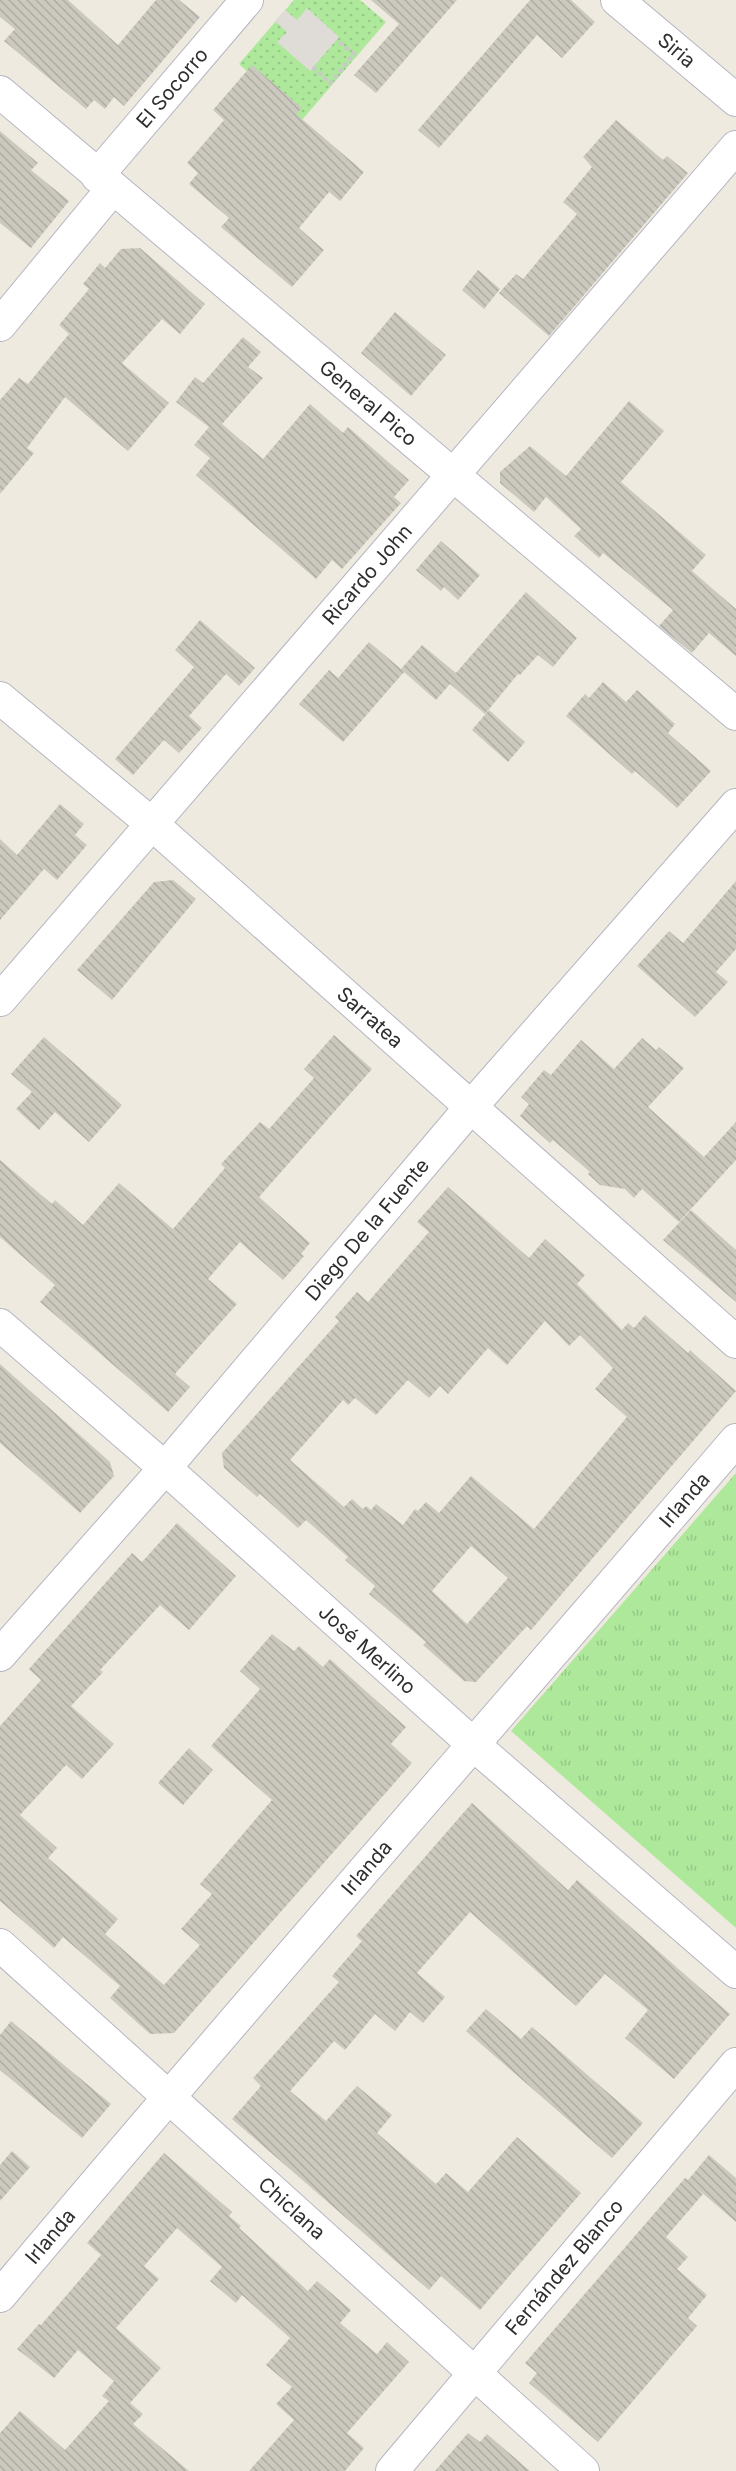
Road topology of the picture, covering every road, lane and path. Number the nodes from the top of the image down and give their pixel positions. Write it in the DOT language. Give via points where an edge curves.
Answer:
graph roads {
  1 [pos="247,0"];
  2 [pos="617,0"];
  3 [pos="337,40"];
  4 [pos="313,68"];
  5 [pos="0,92"];
  6 [pos="736,100"];
  7 [pos="736,147"];
  8 [pos="105,182"];
  9 [pos="0,325"];
  10 [pos="455,474"];
  11 [pos="0,698"];
  12 [pos="736,714"];
  13 [pos="736,805"];
  14 [pos="152,824"];
  15 [pos="0,1000"];
  16 [pos="470,1108"];
  17 [pos="0,1325"];
  18 [pos="736,1342"];
  19 [pos="736,1440"];
  20 [pos="165,1468"];
  21 [pos="0,1655"];
  22 [pos="474,1745"];
  23 [pos="0,1945"];
  24 [pos="736,1972"];
  25 [pos="736,2064"];
  26 [pos="169,2096"];
  27 [pos="0,2296"];
  28 [pos="474,2374"];
  29 [pos="392,2471"];
  30 [pos="583,2471"];
  1 -- 8 [label="street, El Socorro"];
  2 -- 6 [label="street, Siria"];
  3 -- 4 [label="path" via="354,54 330,82"];
  5 -- 8 [label="street, General Pico"];
  7 -- 10 [label="street, Ricardo John"];
  8 -- 9 [label="street, El Socorro"];
  8 -- 10 [label="street, General Pico"];
  10 -- 12 [label="street, General Pico"];
  10 -- 14 [label="street, Ricardo John"];
  11 -- 14 [label="street, Sarratea"];
  13 -- 16 [label="street, Diego De la Fuente"];
  14 -- 15 [label="street, Ricardo John"];
  14 -- 16 [label="street, Sarratea"];
  16 -- 18 [label="street, Sarratea"];
  16 -- 20 [label="street, Diego De la Fuente"];
  17 -- 20 [label="street, José Merlino"];
  19 -- 22 [label="street, Irlanda"];
  20 -- 21 [label="street, Diego De la Fuente"];
  20 -- 22 [label="street, José Merlino"];
  22 -- 24 [label="street, José Merlino"];
  22 -- 26 [label="street, Irlanda"];
  23 -- 26 [label="street, Chiclana"];
  25 -- 28 [label="street, Fernández Blanco"];
  26 -- 27 [label="street, Irlanda"];
  26 -- 28 [label="street, Chiclana"];
  28 -- 29 [label="street, Fernández Blanco"];
  28 -- 30 [label="street, Chiclana"];
}
